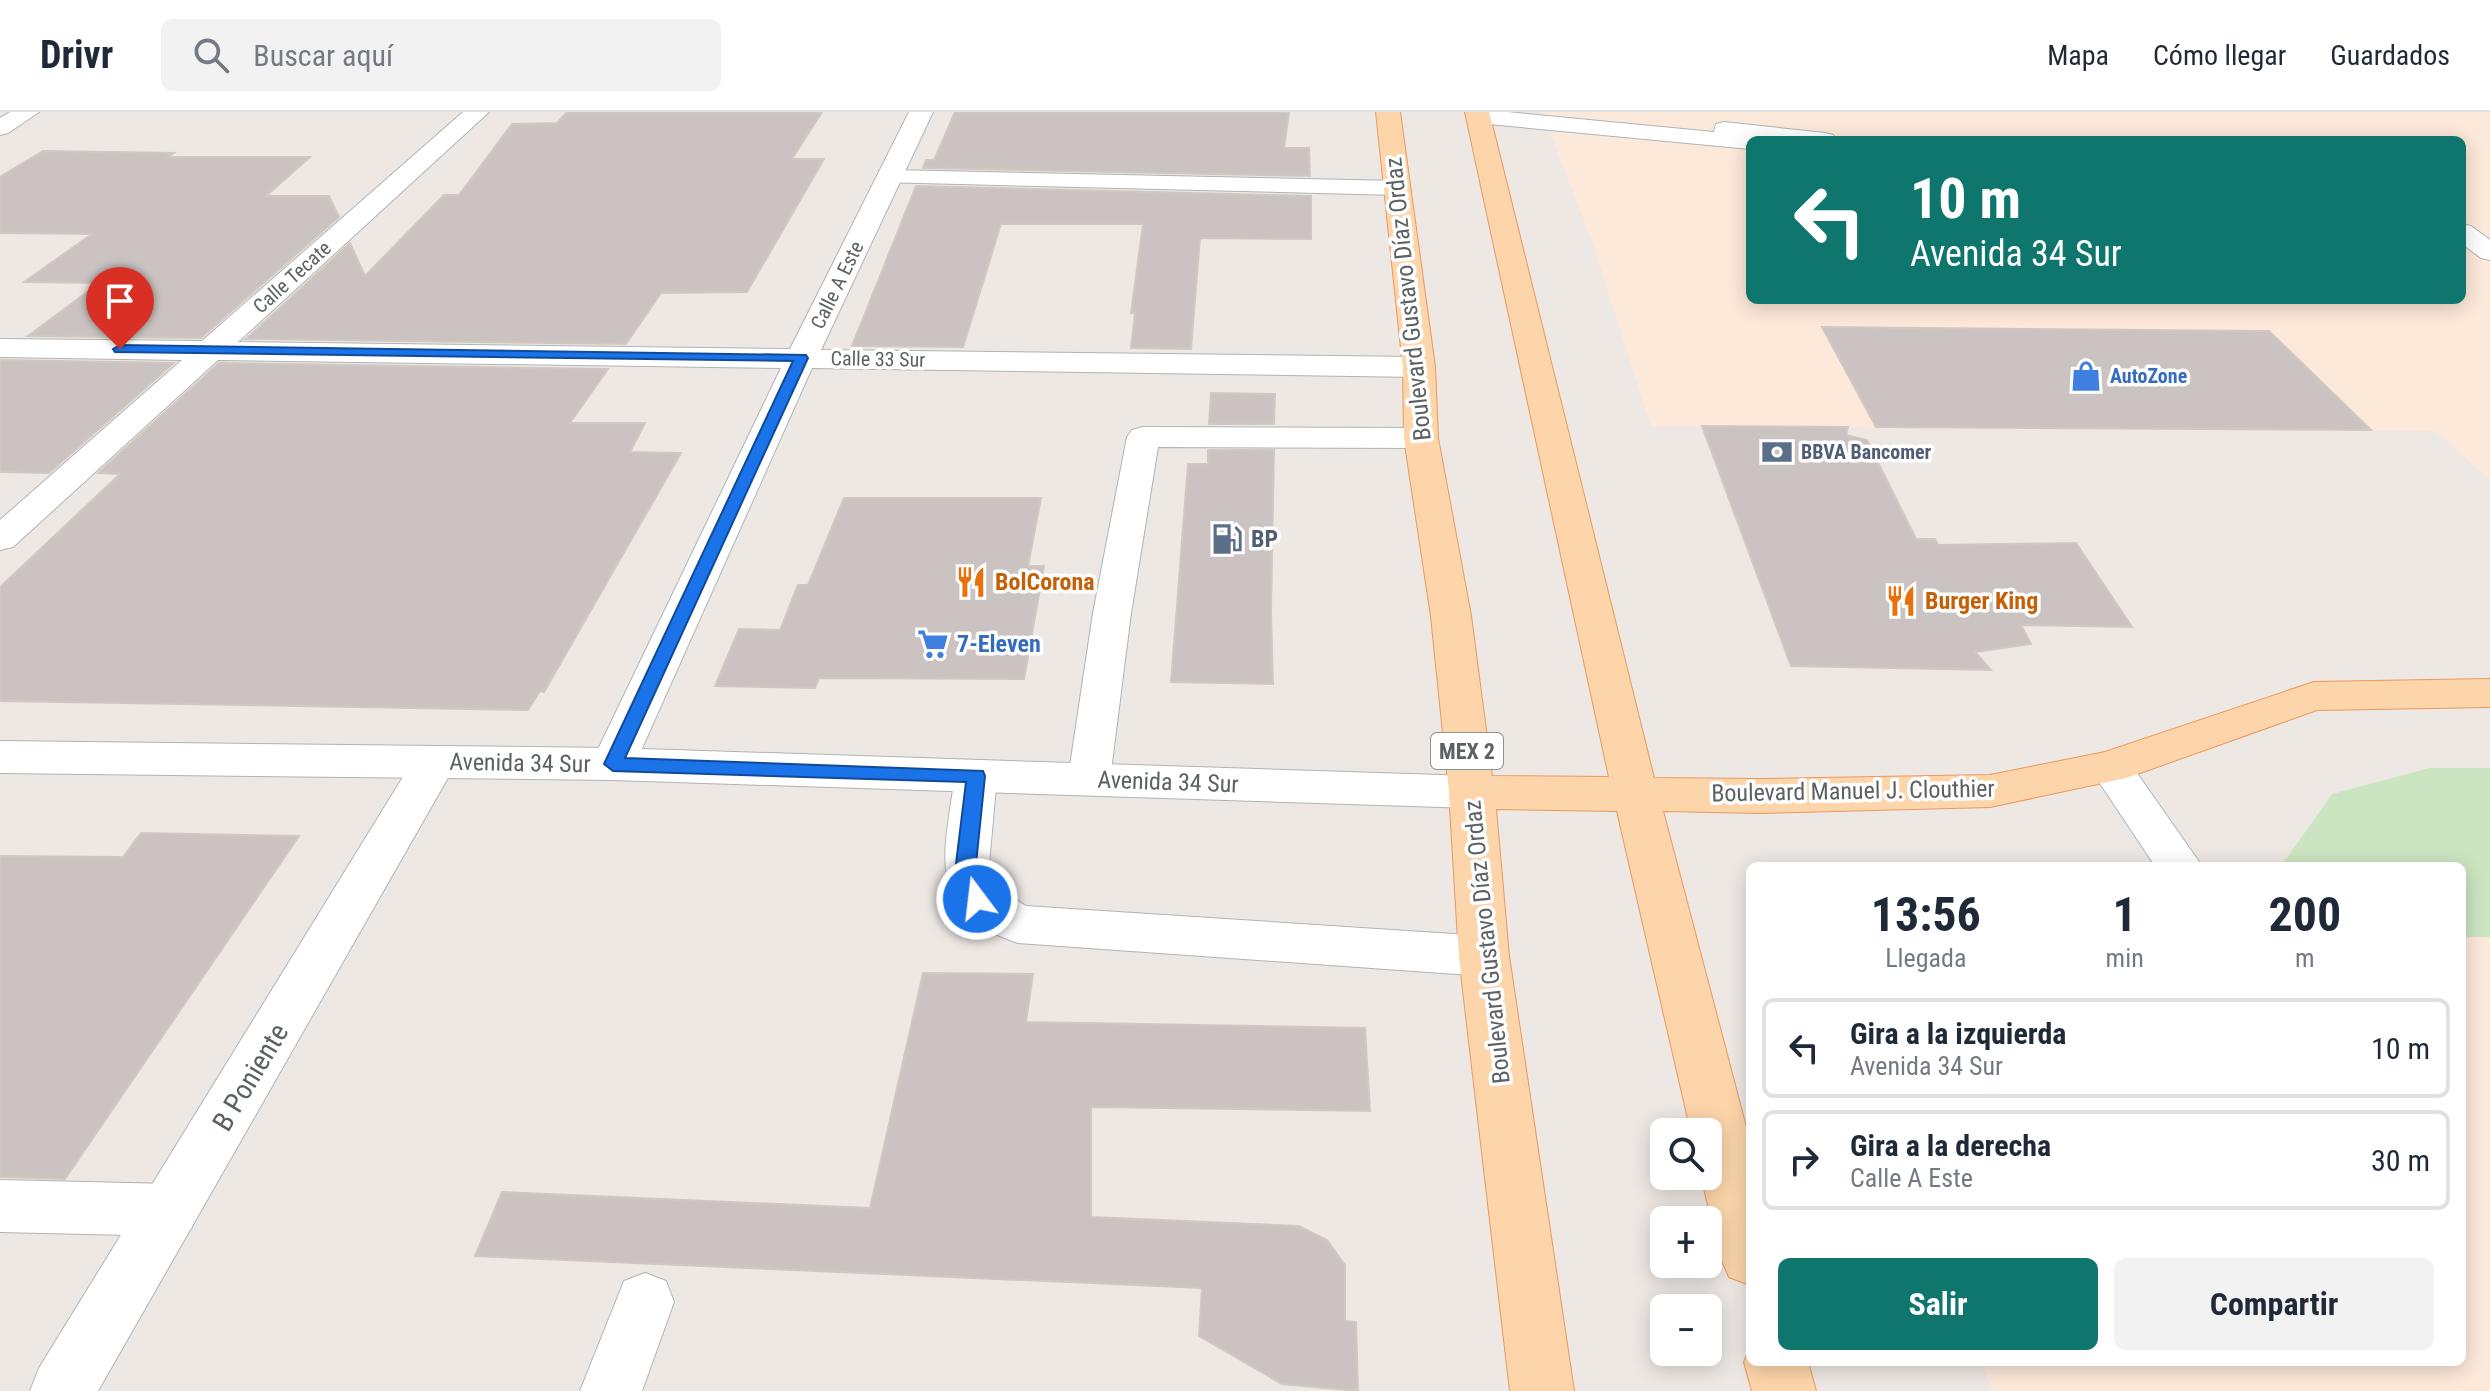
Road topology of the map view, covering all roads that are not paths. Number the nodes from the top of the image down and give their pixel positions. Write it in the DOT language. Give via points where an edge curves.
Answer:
graph roads {
  1 [pos="27,112"];
  2 [pos="477,112"];
  3 [pos="921,112"];
  4 [pos="1388,112"];
  5 [pos="1555,112"];
  6 [pos="1478,114"];
  7 [pos="1622,121"];
  8 [pos="0,128"];
  9 [pos="1714,128"];
  10 [pos="1788,136"];
  11 [pos="1746,141"];
  12 [pos="889,177"];
  13 [pos="1397,188"];
  14 [pos="2466,235"];
  15 [pos="2490,252"];
  16 [pos="0,348"];
  17 [pos="210,350"];
  18 [pos="801,358"];
  19 [pos="1419,367"];
  20 [pos="1421,438"];
  21 [pos="0,539"];
  22 [pos="2490,693"];
  23 [pos="0,757"];
  24 [pos="435,762"];
  25 [pos="613,764"];
  26 [pos="2110,767"];
  27 [pos="976,776"];
  28 [pos="1089,779"];
  29 [pos="1472,792"];
  30 [pos="1635,792"];
  31 [pos="2176,862"];
  32 [pos="1484,956"];
  33 [pos="0,1206"];
  34 [pos="171,1210"];
  35 [pos="1746,1240"];
  36 [pos="645,1302"];
  37 [pos="1777,1366"];
  38 [pos="62,1391"];
  39 [pos="611,1391"];
  40 [pos="1542,1391"];
  41 [pos="1784,1391"];
  1 -- 8 [label="street"];
  2 -- 17 [label="street, Calle Tecate"];
  3 -- 12 [label="street, Calle A Este"];
  4 -- 13 [label="main road, Boulevard Gustavo Díaz Ordaz / MEX 2"];
  5 -- 9 [label="lane"];
  6 -- 7 [label="lane"];
  6 -- 30 [label="main road"];
  7 -- 9 [label="lane" via="1694,121"];
  7 -- 11 [label="lane"];
  9 -- 10 [label="lane"];
  12 -- 13 [label="lane"];
  12 -- 18 [label="street, Calle A Este"];
  13 -- 19 [label="main road, Boulevard Gustavo Díaz Ordaz / MEX 2"];
  14 -- 15 [label="lane"];
  16 -- 17 [label="street, Calle 33 Sur"];
  17 -- 18 [label="street, Calle 33 Sur"];
  17 -- 21 [label="street, Calle Tecate"];
  18 -- 19 [label="street, Calle 33 Sur"];
  18 -- 25 [label="street, Calle A Este"];
  19 -- 20 [label="main road, Boulevard Gustavo Díaz Ordaz / MEX 2"];
  20 -- 28 [label="lane" via="1143,437"];
  20 -- 29 [label="main road, Boulevard Gustavo Díaz Ordaz / MEX 2" via="1451,616"];
  22 -- 26 [label="main road, Boulevard Manuel J. Clouthier" via="2314,696"];
  23 -- 24 [label="street, Avenida 34 Sur"];
  24 -- 25 [label="street, Avenida 34 Sur"];
  24 -- 34 [label="street, B Poniente"];
  25 -- 27 [label="street, Avenida 34 Sur"];
  26 -- 30 [label="main road, Boulevard Manuel J. Clouthier" via="1990,791 1760,796"];
  26 -- 31 [label="lane"];
  27 -- 28 [label="street, Avenida 34 Sur"];
  27 -- 32 [label="lane" via="966,864 977,899 1018,924"];
  28 -- 29 [label="street, Avenida 34 Sur"];
  29 -- 30 [label="main road, Boulevard Manuel J. Clouthier"];
  29 -- 32 [label="main road, Boulevard Gustavo Díaz Ordaz / MEX 2"];
  30 -- 35 [label="main road"];
  32 -- 40 [label="main road, Boulevard Gustavo Díaz Ordaz / MEX 2"];
  33 -- 34 [label="lane"];
  34 -- 38 [label="street, B Poniente"];
  36 -- 39 [label="lane"];
  37 -- 41 [label="main road"];
}
